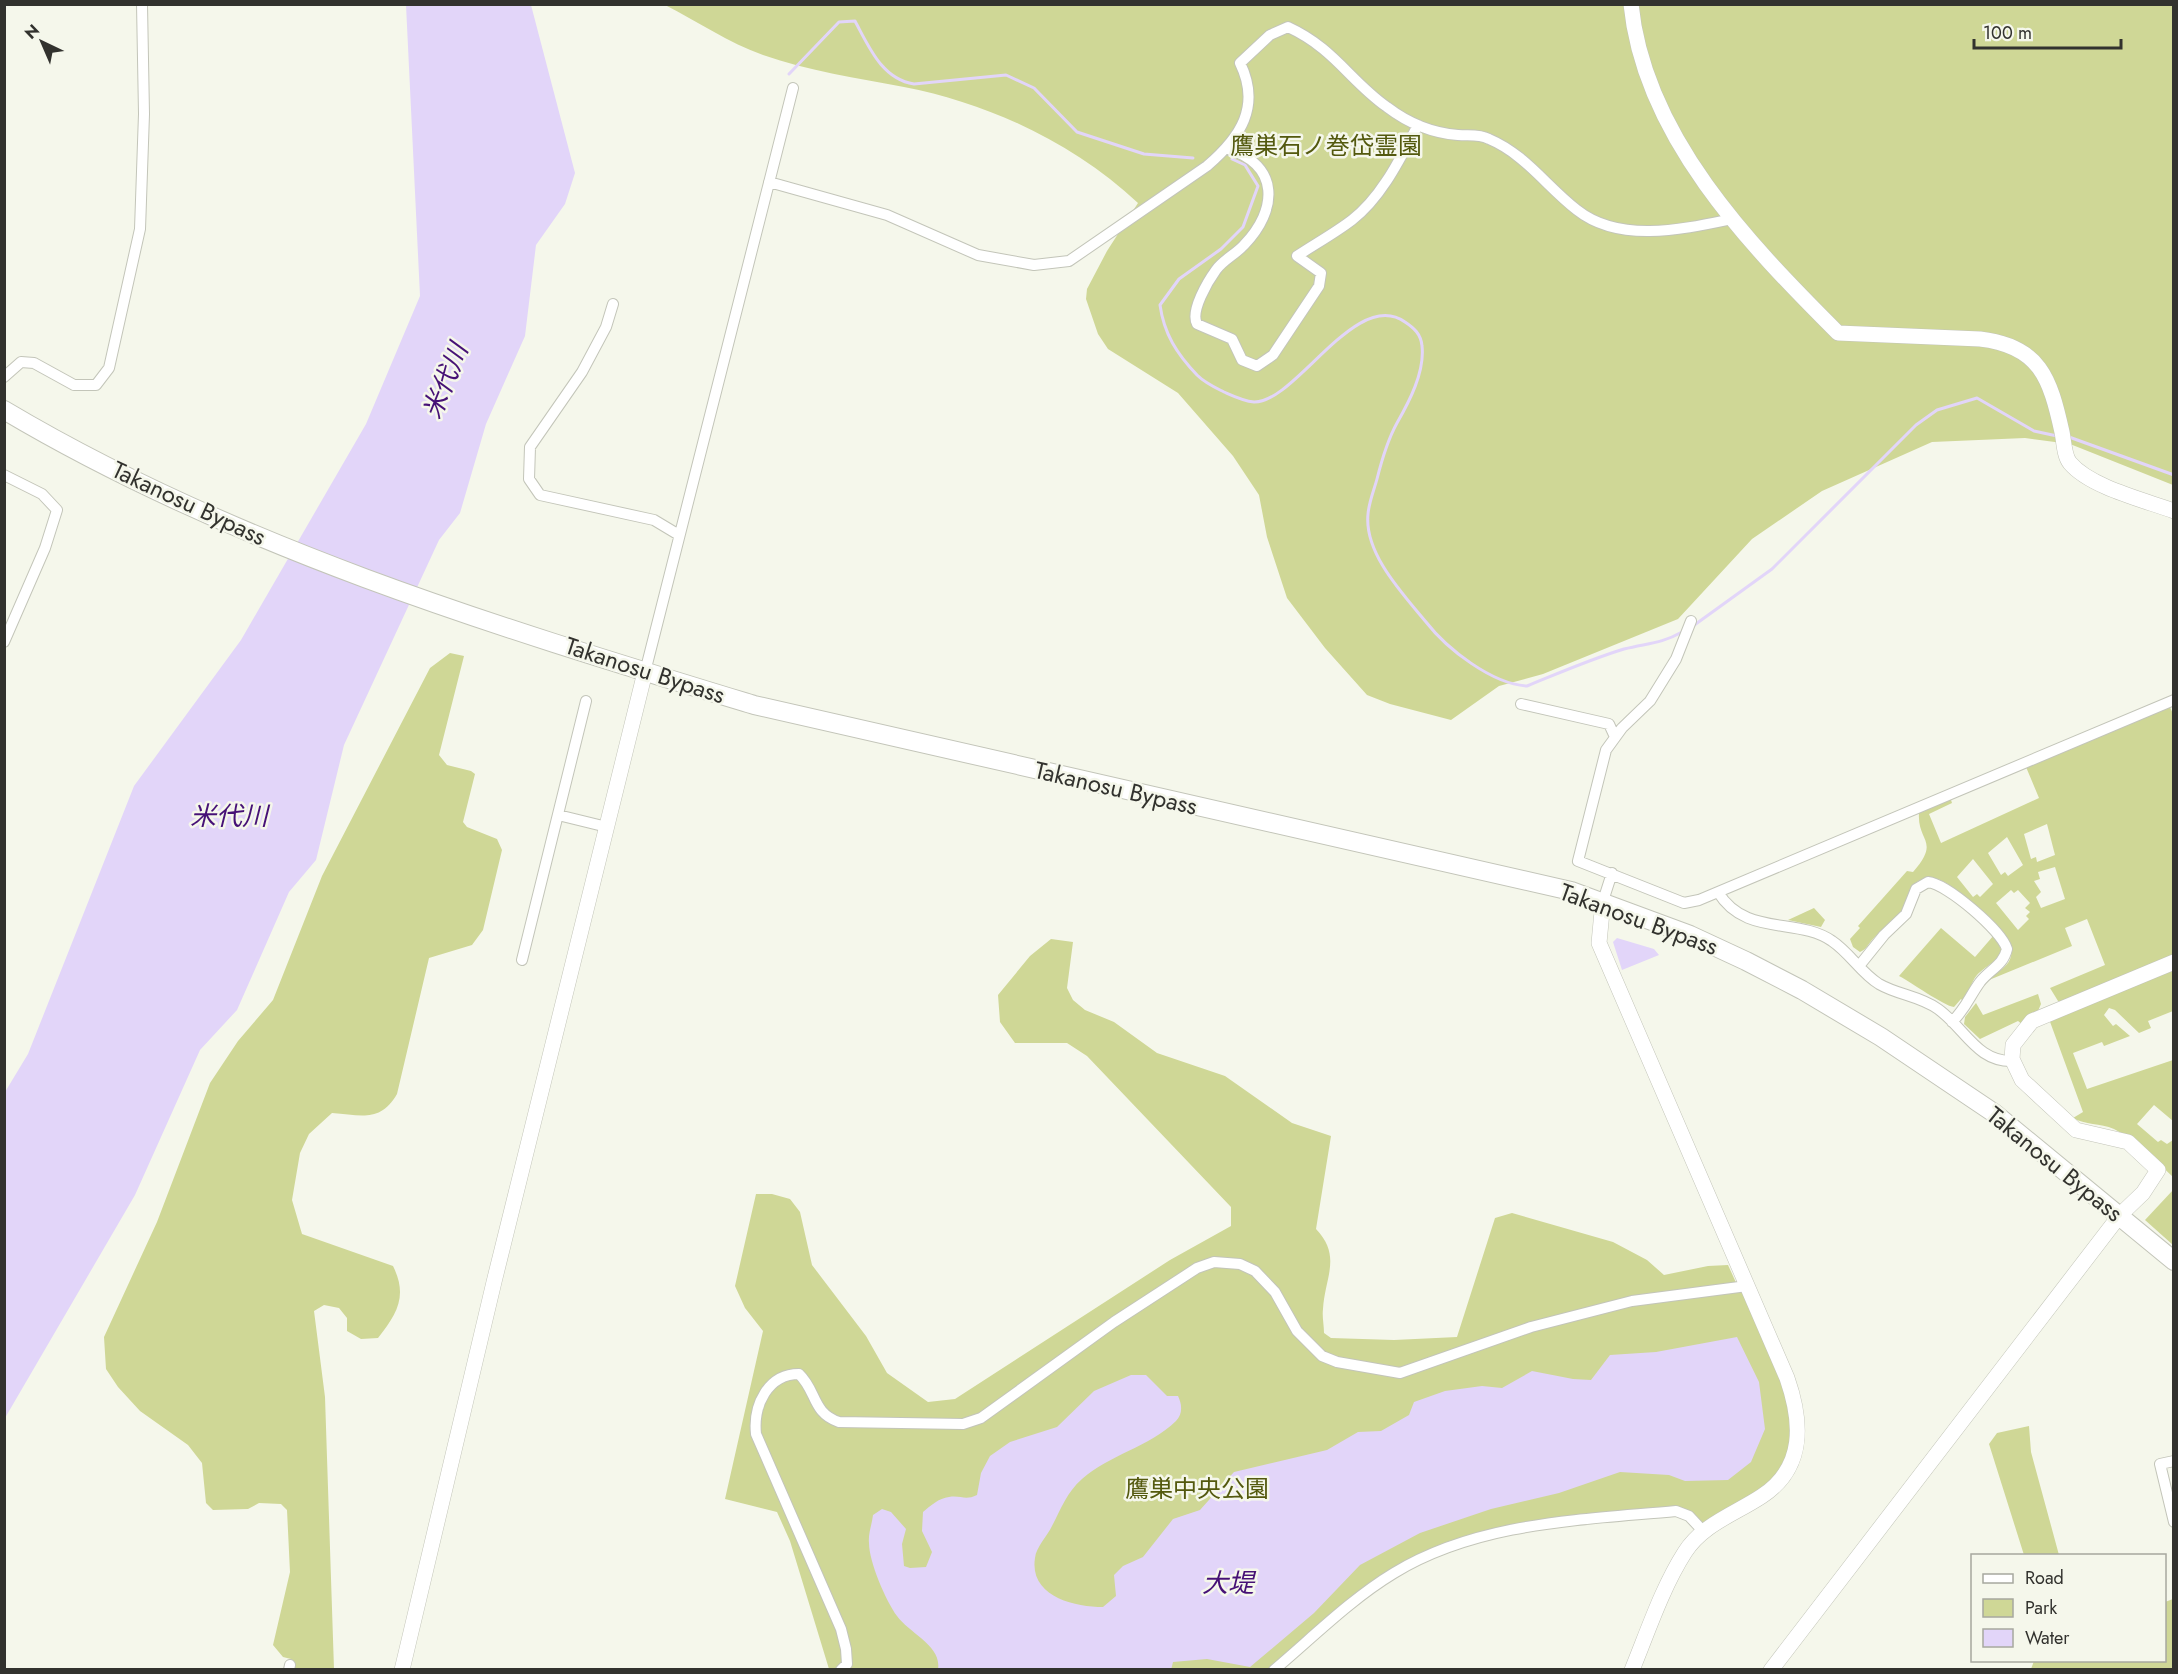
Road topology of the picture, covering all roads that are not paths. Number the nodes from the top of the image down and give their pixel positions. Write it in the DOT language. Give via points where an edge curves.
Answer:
graph roads {
  1 [pos="142,4"];
  2 [pos="1630,4"];
  3 [pos="793,88"];
  4 [pos="1418,125"];
  5 [pos="1228,148"];
  6 [pos="769,182"];
  7 [pos="1732,219"];
  8 [pos="613,304"];
  9 [pos="4,376"];
  10 [pos="4,410"];
  11 [pos="4,475"];
  12 [pos="2174,511"];
  13 [pos="679,535"];
  14 [pos="1691,621"];
  15 [pos="4,642"];
  16 [pos="645,672"];
  17 [pos="2174,700"];
  18 [pos="586,701"];
  19 [pos="1521,704"];
  20 [pos="1615,737"];
  21 [pos="558,815"];
  22 [pos="607,827"];
  23 [pos="1612,873"];
  24 [pos="1718,892"];
  25 [pos="1603,901"];
  26 [pos="522,960"];
  27 [pos="2174,962"];
  28 [pos="1859,966"];
  29 [pos="1952,1022"];
  30 [pos="2014,1062"];
  31 [pos="2120,1215"];
  32 [pos="2174,1261"];
  33 [pos="1747,1286"];
  34 [pos="2174,1461"];
  35 [pos="2174,1522"];
  36 [pos="1703,1531"];
  37 [pos="402,1670"];
  38 [pos="841,1670"];
  39 [pos="1274,1670"];
  40 [pos="1632,1670"];
  41 [pos="1771,1670"];
  1 -- 9 [label="street" via="140,229 109,368 96,385 74,385 34,363 21,362"];
  2 -- 7 [label="street" via="1637,45 1659,104 1689,160"];
  3 -- 6 [label="street"];
  4 -- 5 [label="street" via="1383,105 1330,52 1288,27 1270,35 1240,63 1249,82 1249,101 1240,130"];
  4 -- 5 [label="street" via="1371,200 1353,219 1297,256 1321,273 1319,286 1273,355 1257,366 1242,360 1232,339 1194,320 1216,269 1244,246 1260,225 1267,206 1270,190 1257,164"];
  4 -- 7 [label="street" via="1430,131 1487,137 1523,160 1577,210 1612,226 1683,230"];
  5 -- 6 [label="street" via="1069,261 1034,265 978,255 887,215"];
  6 -- 13 [label="street"];
  7 -- 12 [label="street" via="1774,270 1838,333 1980,339 2021,350 2041,368 2054,396 2068,461 2082,474"];
  8 -- 13 [label="street" via="606,327 582,372 530,447 529,479 540,495 654,520"];
  10 -- 16 [label="highway, Takanosu Bypass" via="172,497 280,546"];
  11 -- 15 [label="street" via="42,494 57,510 45,548"];
  13 -- 16 [label="street"];
  14 -- 20 [label="street" via="1677,658 1650,701"];
  16 -- 22 [label="street"];
  16 -- 25 [label="highway, Takanosu Bypass" via="754,705"];
  17 -- 24 [label="street"];
  18 -- 21 [label="street"];
  19 -- 20 [label="street" via="1609,724"];
  20 -- 23 [label="street" via="1606,750 1578,861"];
  21 -- 22 [label="street"];
  21 -- 26 [label="street"];
  22 -- 37 [label="street"];
  23 -- 24 [label="street" via="1684,903"];
  23 -- 25 [label="street"];
  24 -- 28 [label="street" via="1743,915 1775,927 1817,933"];
  25 -- 31 [label="highway, Takanosu Bypass" via="1746,961 1881,1037 1994,1113"];
  25 -- 33 [label="street" via="1599,943"];
  27 -- 30 [label="street" via="2032,1021 2013,1045"];
  28 -- 29 [label="street" via="1878,984 1917,997"];
  28 -- 29 [label="street" via="1906,914 1916,889 1928,882 1942,885 1994,929 2007,949 2000,965 1983,979 1968,1007"];
  29 -- 30 [label="street" via="1989,1058"];
  30 -- 31 [label="street" via="2022,1080 2076,1130 2128,1142 2158,1170"];
  31 -- 32 [label="highway, Takanosu Bypass"];
  31 -- 41 [label="street"];
  33 -- 36 [label="street" via="1793,1394 1799,1434 1794,1456 1770,1489"];
  33 -- 38 [label="street" via="1632,1301 1531,1328 1400,1373 1322,1356 1297,1331 1275,1292 1255,1271 1240,1264 1214,1262 1197,1268 1114,1322 981,1418 963,1424 839,1422 826,1418 814,1401 809,1384 799,1374 788,1374 774,1380 762,1397 754,1419 756,1434 841,1629 847,1664"];
  34 -- 35 [label="street" via="2160,1464"];
  36 -- 39 [label="street" via="1689,1516 1676,1511 1529,1526 1442,1549 1372,1588"];
  36 -- 40 [label="street" via="1685,1552"];
}
